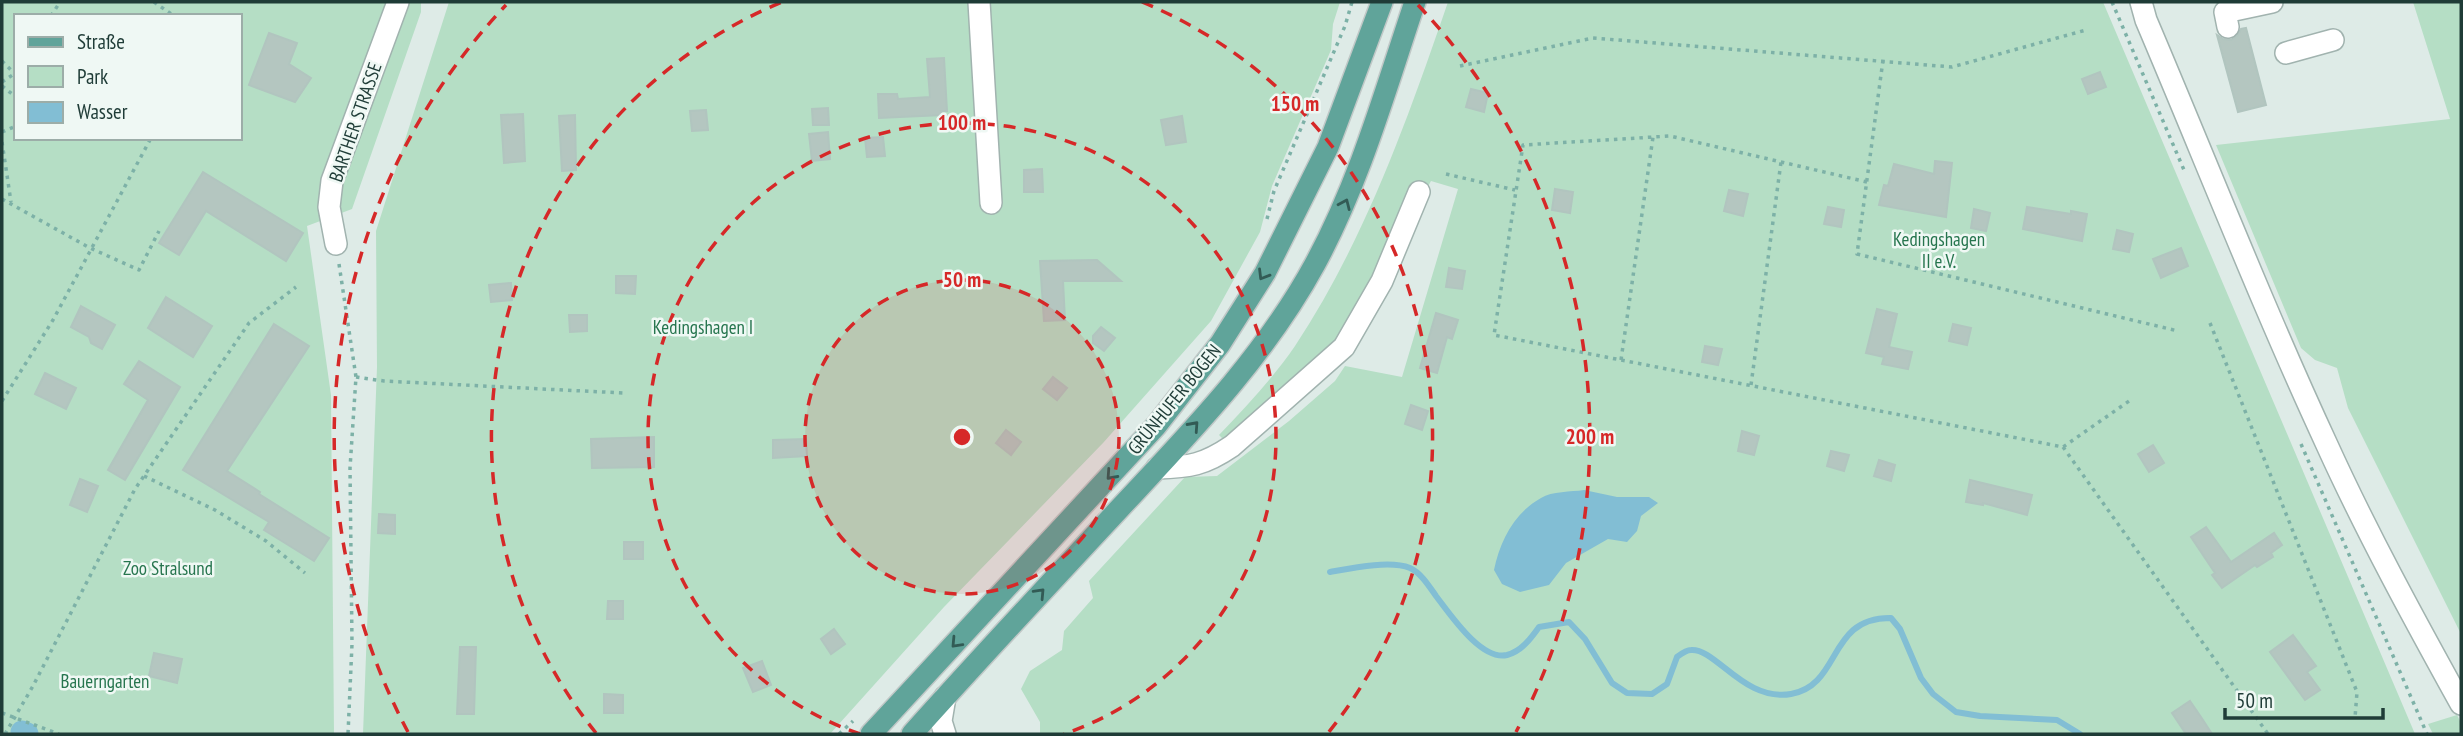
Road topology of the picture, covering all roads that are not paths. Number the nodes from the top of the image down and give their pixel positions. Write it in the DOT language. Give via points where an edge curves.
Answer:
graph roads {
  1 [pos="398,2"];
  2 [pos="979,2"];
  3 [pos="1370,2"];
  4 [pos="1382,2"];
  5 [pos="1415,2"];
  6 [pos="2141,2"];
  7 [pos="2272,2"];
  8 [pos="2228,27"];
  9 [pos="1372,32"];
  10 [pos="2333,40"];
  11 [pos="2286,53"];
  12 [pos="1419,192"];
  13 [pos="991,203"];
  14 [pos="336,244"];
  15 [pos="1157,468"];
  16 [pos="945,697"];
  17 [pos="2461,704"];
  18 [pos="871,734"];
  19 [pos="912,734"];
  20 [pos="945,734"];
  1 -- 14 [label="street, BARTHER STRASSE" via="332,181 329,207"];
  2 -- 13 [label="street"];
  3 -- 9 [label="street"];
  4 -- 9 [label="main road, GRÜNHUFER BOGEN"];
  15 -- 5 [label="main road, GRÜNHUFER BOGEN, one-way" via="1248,365 1315,265 1359,170"];
  6 -- 17 [label="street" via="2296,378"];
  7 -- 8 [label="street" via="2225,12"];
  9 -- 18 [label="main road, GRÜNHUFER BOGEN, one-way" via="1328,147 1295,215 1220,344 1156,426"];
  10 -- 11 [label="street"];
  12 -- 15 [label="street" via="1382,281 1344,347 1213,459 1189,467"];
  16 -- 15 [label="main road, GRÜNHUFER BOGEN, one-way"];
  16 -- 19 [label="main road, GRÜNHUFER BOGEN"];
  16 -- 20 [label="street" via="941,721"];
}
